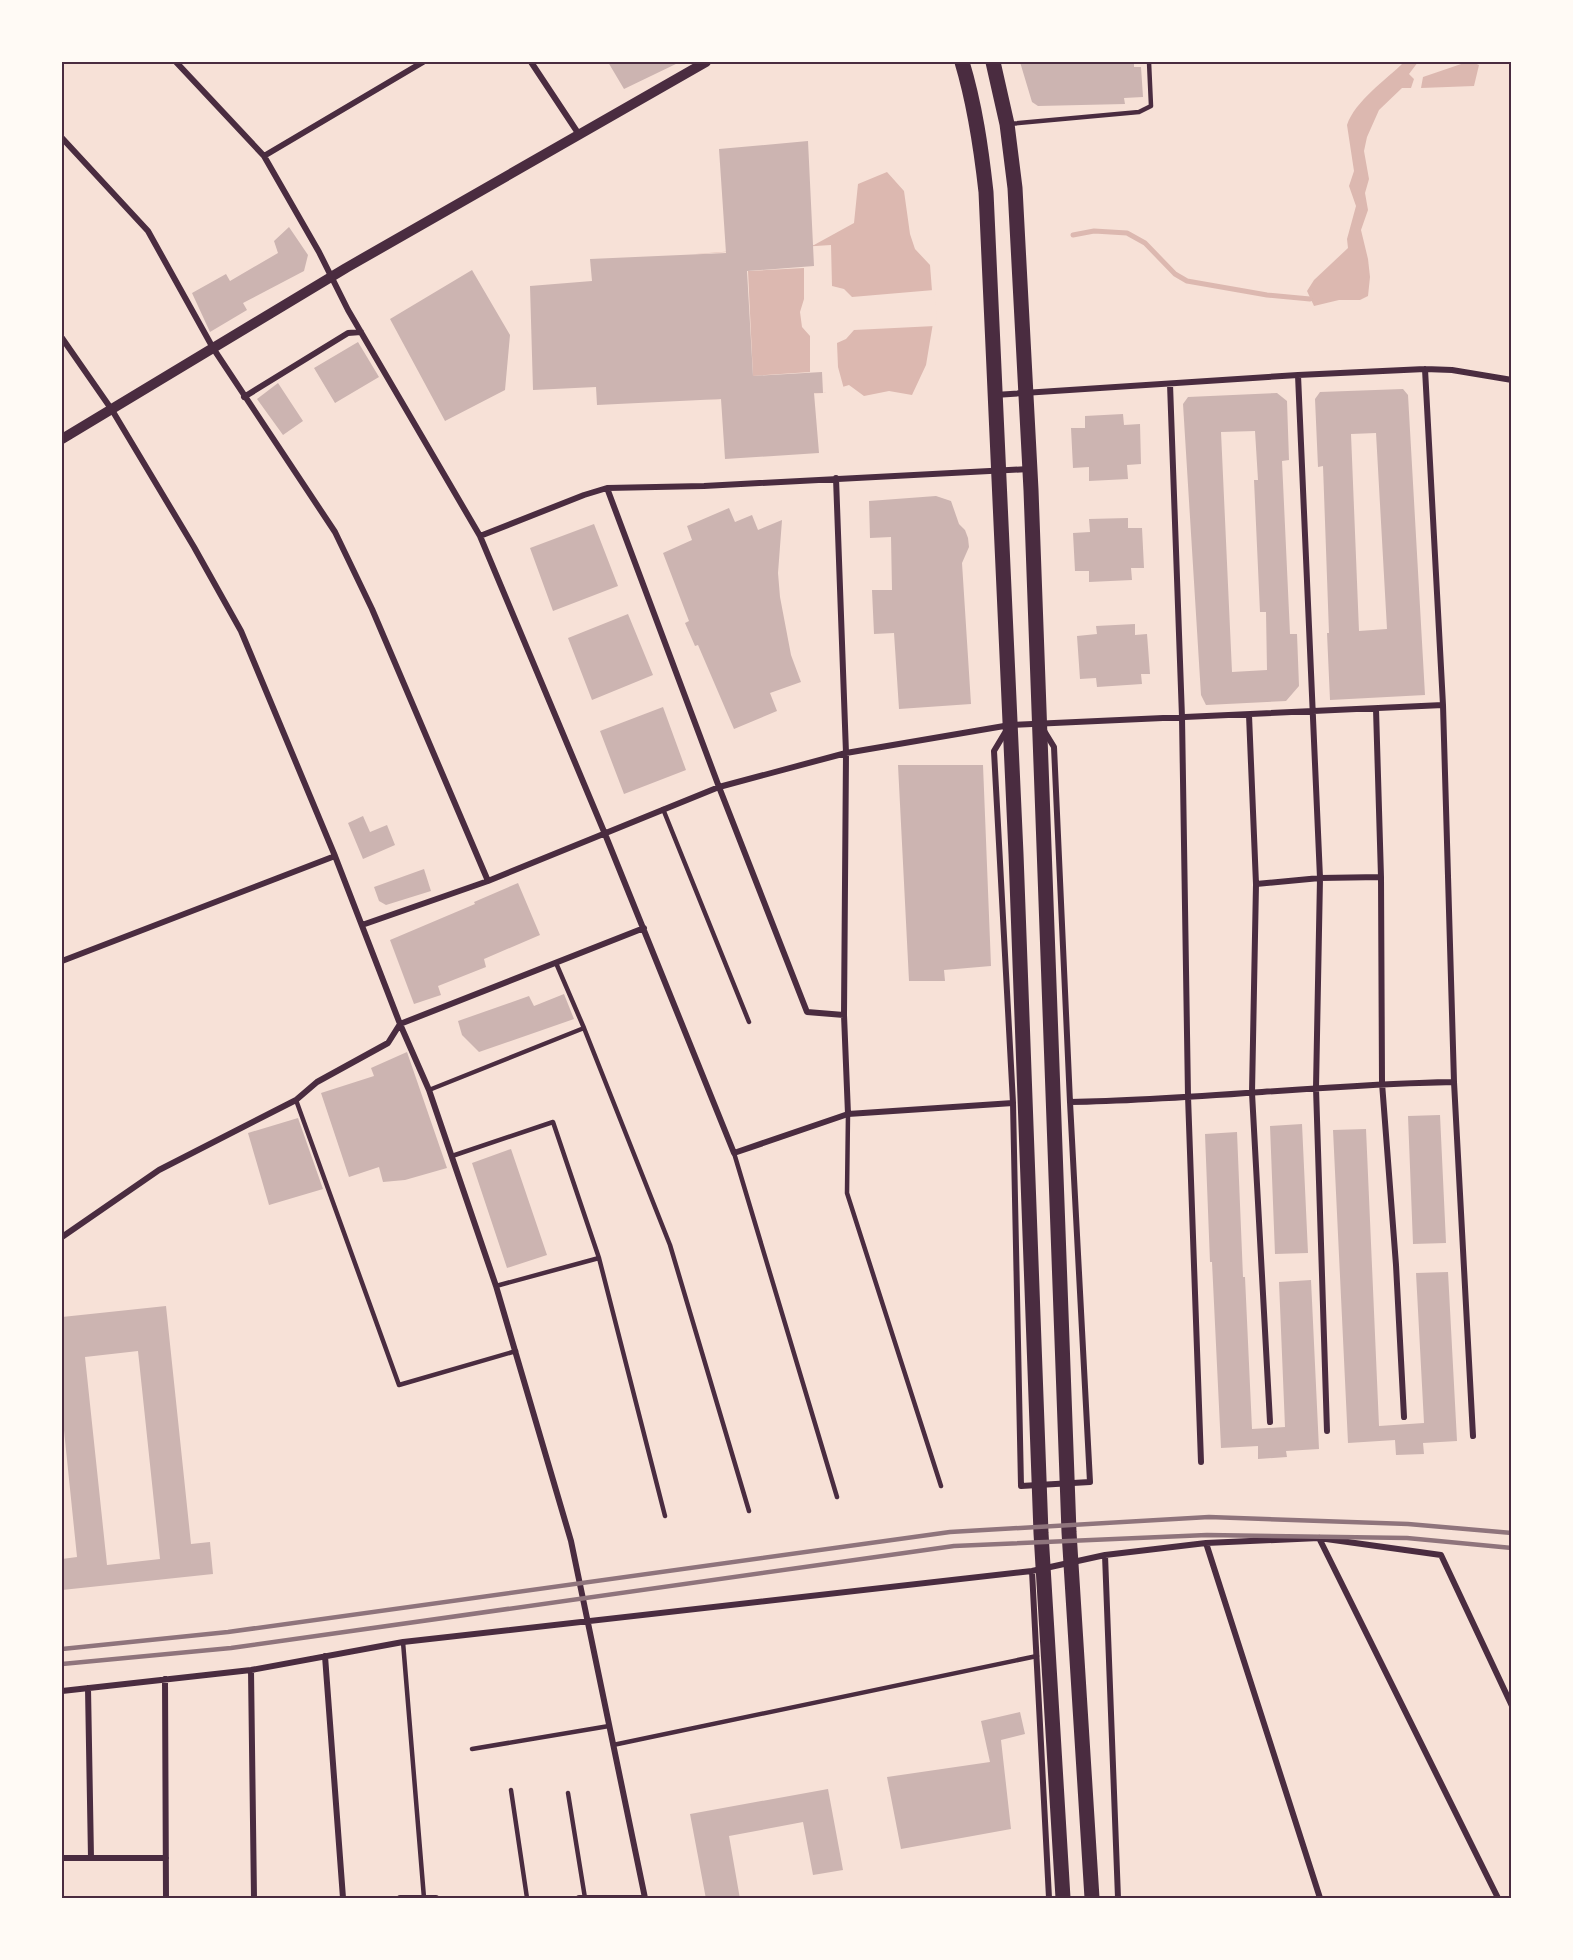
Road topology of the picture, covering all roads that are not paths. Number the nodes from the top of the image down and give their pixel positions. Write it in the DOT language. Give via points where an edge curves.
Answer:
graph roads {
  1 [pos="176,62"];
  2 [pos="423,62"];
  3 [pos="531,62"];
  4 [pos="706,62"];
  5 [pos="962,62"];
  6 [pos="993,62"];
  7 [pos="1149,62"];
  8 [pos="1007,124"];
  9 [pos="578,133"];
  10 [pos="62,138"];
  11 [pos="264,156"];
  12 [pos="332,277"];
  13 [pos="361,332"];
  14 [pos="62,338"];
  15 [pos="213,348"];
  16 [pos="1425,369"];
  17 [pos="1298,375"];
  18 [pos="1512,380"];
  19 [pos="1170,384"];
  20 [pos="1026,394"];
  21 [pos="995,395"];
  22 [pos="244,397"];
  23 [pos="112,410"];
  24 [pos="62,439"];
  25 [pos="1030,469"];
  26 [pos="997,471"];
  27 [pos="836,478"];
  28 [pos="607,488"];
  29 [pos="480,536"];
  30 [pos="1443,705"];
  31 [pos="1376,709"];
  32 [pos="1314,712"];
  33 [pos="1249,715"];
  34 [pos="1182,717"];
  35 [pos="1040,723"];
  36 [pos="1010,725"];
  37 [pos="846,753"];
  38 [pos="719,787"];
  39 [pos="663,809"];
  40 [pos="605,834"];
  41 [pos="335,856"];
  42 [pos="1381,877"];
  43 [pos="1320,878"];
  44 [pos="488,881"];
  45 [pos="1256,884"];
  46 [pos="362,925"];
  47 [pos="644,928"];
  48 [pos="62,961"];
  49 [pos="556,963"];
  50 [pos="844,1015"];
  51 [pos="749,1022"];
  52 [pos="400,1024"];
  53 [pos="584,1028"];
  54 [pos="1454,1082"];
  55 [pos="1382,1083"];
  56 [pos="1316,1088"];
  57 [pos="429,1090"];
  58 [pos="1252,1093"];
  59 [pos="1188,1096"];
  60 [pos="296,1100"];
  61 [pos="1070,1102"];
  62 [pos="1013,1103"];
  63 [pos="848,1114"];
  64 [pos="734,1154"];
  65 [pos="452,1156"];
  66 [pos="62,1237"];
  67 [pos="599,1257"];
  68 [pos="496,1286"];
  69 [pos="516,1351"];
  70 [pos="1404,1416"];
  71 [pos="1270,1422"];
  72 [pos="1327,1431"];
  73 [pos="1473,1436"];
  74 [pos="1201,1462"];
  75 [pos="941,1486"];
  76 [pos="837,1497"];
  77 [pos="749,1511"];
  78 [pos="665,1516"];
  79 [pos="1319,1538"];
  80 [pos="1206,1544"];
  81 [pos="1105,1555"];
  82 [pos="1032,1571"];
  83 [pos="588,1621"];
  84 [pos="403,1642"];
  85 [pos="325,1656"];
  86 [pos="1037,1656"];
  87 [pos="251,1670"];
  88 [pos="165,1679"];
  89 [pos="88,1688"];
  90 [pos="62,1691"];
  91 [pos="1512,1706"];
  92 [pos="609,1726"];
  93 [pos="614,1745"];
  94 [pos="472,1749"];
  95 [pos="511,1790"];
  96 [pos="568,1793"];
  97 [pos="62,1858"];
  98 [pos="91,1858"];
  99 [pos="166,1858"];
  100 [pos="424,1898"];
  101 [pos="585,1898"];
  102 [pos="645,1898"];
  103 [pos="166,1899"];
  104 [pos="254,1899"];
  105 [pos="343,1899"];
  106 [pos="400,1899"];
  107 [pos="436,1899"];
  108 [pos="527,1899"];
  109 [pos="579,1899"];
  110 [pos="1049,1899"];
  111 [pos="1063,1899"];
  112 [pos="1092,1899"];
  113 [pos="1118,1899"];
  114 [pos="1320,1899"];
  115 [pos="1498,1899"];
  1 -- 11 [label="street"];
  2 -- 11 [label="street"];
  3 -- 9 [label="street"];
  4 -- 9 [label="street"];
  5 -- 21 [label="main road" via="979,132 986,192"];
  6 -- 8 [label="main road"];
  7 -- 8 [label="lane" via="1151,106 1139,112"];
  8 -- 20 [label="main road" via="1015,188"];
  9 -- 12 [label="street"];
  10 -- 15 [label="street" via="148,231"];
  11 -- 12 [label="street"];
  12 -- 13 [label="street"];
  12 -- 15 [label="street"];
  13 -- 22 [label="street" via="348,333"];
  13 -- 29 [label="street"];
  14 -- 23 [label="street"];
  15 -- 22 [label="street"];
  15 -- 23 [label="street"];
  16 -- 17 [label="street"];
  16 -- 18 [label="street"];
  16 -- 30 [label="street"];
  17 -- 19 [label="street"];
  17 -- 32 [label="street"];
  19 -- 20 [label="street"];
  19 -- 34 [label="street"];
  20 -- 21 [label="street"];
  20 -- 25 [label="main road"];
  21 -- 26 [label="main road"];
  22 -- 44 [label="street" via="336,532"];
  23 -- 24 [label="street"];
  23 -- 41 [label="street" via="241,631"];
  25 -- 26 [label="street"];
  25 -- 35 [label="main road"];
  26 -- 27 [label="street"];
  26 -- 36 [label="main road"];
  27 -- 28 [label="street"];
  27 -- 37 [label="street"];
  28 -- 29 [label="street"];
  28 -- 38 [label="street"];
  29 -- 40 [label="street"];
  30 -- 31 [label="street"];
  30 -- 54 [label="street"];
  31 -- 32 [label="street"];
  31 -- 42 [label="street"];
  32 -- 33 [label="street"];
  32 -- 43 [label="street"];
  33 -- 34 [label="street"];
  33 -- 45 [label="street"];
  34 -- 35 [label="street"];
  34 -- 59 [label="street"];
  35 -- 36 [label="street"];
  35 -- 61 [label="street" via="1054,747"];
  35 -- 112 [label="main road" via="1069,1532"];
  36 -- 37 [label="street"];
  36 -- 62 [label="street" via="994,751"];
  36 -- 111 [label="main road" via="1041,1533"];
  37 -- 38 [label="street"];
  37 -- 50 [label="street"];
  38 -- 39 [label="street"];
  38 -- 50 [label="street" via="807,1012"];
  39 -- 40 [label="street"];
  39 -- 51 [label="lane"];
  40 -- 44 [label="street"];
  40 -- 47 [label="street"];
  41 -- 46 [label="street"];
  41 -- 48 [label="street"];
  42 -- 43 [label="street"];
  42 -- 55 [label="street"];
  43 -- 45 [label="street"];
  43 -- 56 [label="street"];
  44 -- 46 [label="street"];
  45 -- 58 [label="street"];
  46 -- 52 [label="street"];
  47 -- 49 [label="street"];
  47 -- 64 [label="street"];
  49 -- 52 [label="street"];
  49 -- 53 [label="lane"];
  50 -- 63 [label="street"];
  52 -- 57 [label="street"];
  52 -- 60 [label="street" via="388,1043 317,1082"];
  53 -- 57 [label="lane"];
  53 -- 77 [label="lane" via="670,1245"];
  54 -- 55 [label="street"];
  54 -- 73 [label="street"];
  55 -- 56 [label="street"];
  55 -- 70 [label="street"];
  56 -- 58 [label="street"];
  56 -- 72 [label="street"];
  57 -- 65 [label="street"];
  58 -- 59 [label="street"];
  58 -- 71 [label="street"];
  59 -- 61 [label="street"];
  59 -- 74 [label="street"];
  60 -- 66 [label="street" via="159,1170"];
  60 -- 69 [label="lane" via="399,1385"];
  61 -- 62 [label="street" via="1090,1482 1021,1486"];
  62 -- 63 [label="street"];
  63 -- 64 [label="street"];
  63 -- 75 [label="lane" via="847,1193"];
  64 -- 76 [label="lane"];
  65 -- 67 [label="lane" via="553,1122"];
  65 -- 68 [label="street"];
  67 -- 68 [label="lane"];
  67 -- 78 [label="lane"];
  68 -- 69 [label="street"];
  69 -- 83 [label="street" via="571,1541"];
  79 -- 80 [label="street"];
  79 -- 91 [label="street" via="1441,1555"];
  79 -- 115 [label="street"];
  80 -- 81 [label="street"];
  80 -- 114 [label="street"];
  81 -- 82 [label="street"];
  81 -- 113 [label="street"];
  82 -- 83 [label="street"];
  82 -- 86 [label="street"];
  83 -- 84 [label="street"];
  83 -- 92 [label="street"];
  84 -- 85 [label="street"];
  84 -- 100 [label="lane"];
  85 -- 87 [label="street"];
  85 -- 105 [label="street"];
  86 -- 93 [label="lane"];
  86 -- 110 [label="street"];
  87 -- 88 [label="street"];
  87 -- 104 [label="street"];
  88 -- 89 [label="street"];
  88 -- 99 [label="street"];
  89 -- 90 [label="street"];
  89 -- 98 [label="street"];
  92 -- 93 [label="street"];
  92 -- 94 [label="lane"];
  93 -- 102 [label="street"];
  95 -- 108 [label="lane"];
  96 -- 101 [label="lane"];
  97 -- 98 [label="street"];
  98 -- 99 [label="street"];
  99 -- 103 [label="street"];
  100 -- 106 [label="street"];
  100 -- 107 [label="street"];
  101 -- 102 [label="street"];
  101 -- 109 [label="street"];
}
